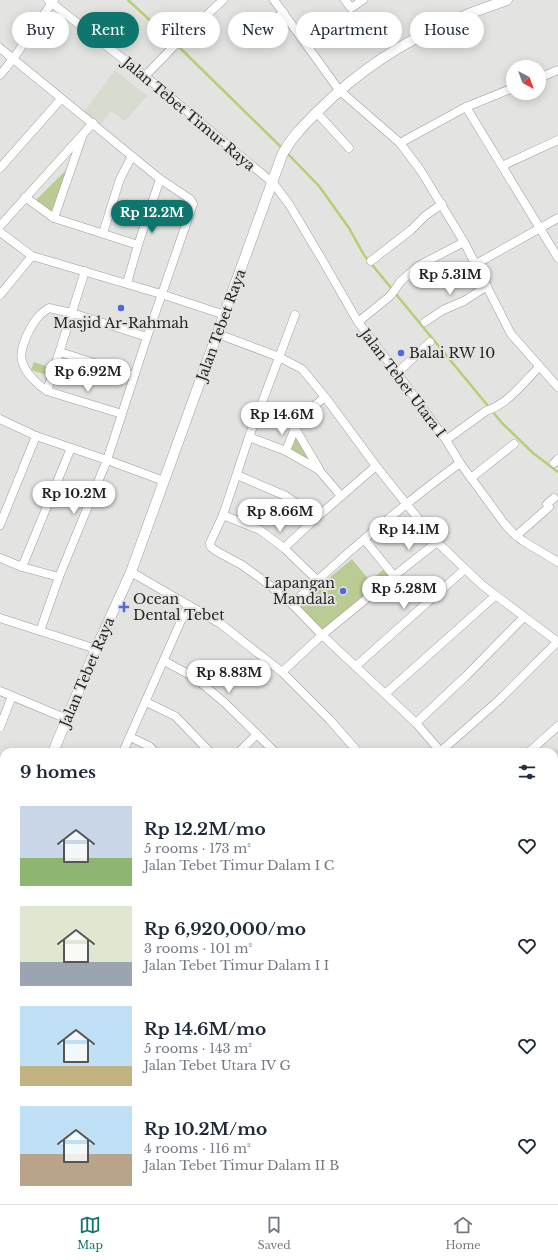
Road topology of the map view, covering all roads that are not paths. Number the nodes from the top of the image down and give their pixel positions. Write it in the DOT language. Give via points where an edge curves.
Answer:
graph roads {
  1 [pos="223,0"];
  2 [pos="274,0"];
  3 [pos="345,0"];
  4 [pos="363,0"];
  5 [pos="508,0"];
  6 [pos="52,1"];
  7 [pos="283,12"];
  8 [pos="288,19"];
  9 [pos="0,48"];
  10 [pos="13,59"];
  11 [pos="558,70"];
  12 [pos="0,74"];
  13 [pos="546,75"];
  14 [pos="145,76"];
  15 [pos="339,90"];
  16 [pos="506,91"];
  17 [pos="61,99"];
  18 [pos="466,107"];
  19 [pos="316,113"];
  20 [pos="92,123"];
  21 [pos="83,135"];
  22 [pos="558,140"];
  23 [pos="400,143"];
  24 [pos="349,148"];
  25 [pos="132,156"];
  26 [pos="502,166"];
  27 [pos="0,168"];
  28 [pos="160,179"];
  29 [pos="272,183"];
  30 [pos="24,197"];
  31 [pos="442,204"];
  32 [pos="54,218"];
  33 [pos="558,218"];
  34 [pos="0,226"];
  35 [pos="540,227"];
  36 [pos="0,232"];
  37 [pos="103,233"];
  38 [pos="464,242"];
  39 [pos="138,245"];
  40 [pos="32,256"];
  41 [pos="558,258"];
  42 [pos="371,261"];
  43 [pos="476,264"];
  44 [pos="85,272"];
  45 [pos="127,284"];
  46 [pos="487,286"];
  47 [pos="161,294"];
  48 [pos="0,295"];
  49 [pos="72,313"];
  50 [pos="225,315"];
  51 [pos="295,315"];
  52 [pos="358,322"];
  53 [pos="426,322"];
  54 [pos="218,334"];
  55 [pos="146,337"];
  56 [pos="430,342"];
  57 [pos="60,352"];
  58 [pos="279,356"];
  59 [pos="539,367"];
  60 [pos="397,373"];
  61 [pos="134,376"];
  62 [pos="558,387"];
  63 [pos="47,391"];
  64 [pos="325,397"];
  65 [pos="122,414"];
  66 [pos="0,419"];
  67 [pos="295,428"];
  68 [pos="36,436"];
  69 [pos="249,437"];
  70 [pos="446,440"];
  71 [pos="514,444"];
  72 [pos="71,448"];
  73 [pos="286,451"];
  74 [pos="107,460"];
  75 [pos="460,463"];
  76 [pos="376,466"];
  77 [pos="319,470"];
  78 [pos="237,475"];
  79 [pos="471,478"];
  80 [pos="164,481"];
  81 [pos="341,496"];
  82 [pos="554,498"];
  83 [pos="406,504"];
  84 [pos="223,515"];
  85 [pos="316,518"];
  86 [pos="0,525"];
  87 [pos="516,536"];
  88 [pos="364,539"];
  89 [pos="437,542"];
  90 [pos="284,548"];
  91 [pos="0,558"];
  92 [pos="558,562"];
  93 [pos="22,567"];
  94 [pos="465,569"];
  95 [pos="132,572"];
  96 [pos="394,576"];
  97 [pos="59,578"];
  98 [pos="317,580"];
  99 [pos="495,596"];
  100 [pos="292,604"];
  101 [pos="188,605"];
  102 [pos="524,617"];
  103 [pos="0,618"];
  104 [pos="40,631"];
  105 [pos="322,635"];
  106 [pos="558,642"];
  107 [pos="96,650"];
  108 [pos="164,661"];
  109 [pos="356,666"];
  110 [pos="282,672"];
  111 [pos="0,691"];
  112 [pos="385,694"];
  113 [pos="12,696"];
  114 [pos="146,702"];
  115 [pos="67,718"];
  116 [pos="416,723"];
  117 [pos="558,726"];
  118 [pos="0,727"];
  119 [pos="257,734"];
  120 [pos="130,737"];
  121 [pos="55,748"];
  122 [pos="126,748"];
  123 [pos="151,748"];
  124 [pos="206,748"];
  125 [pos="243,748"];
  126 [pos="271,748"];
  127 [pos="354,748"];
  128 [pos="438,748"];
  129 [pos="445,748"];
  130 [pos="533,748"];
  1 -- 14 [label="street"];
  2 -- 7 [label="street"];
  3 -- 4 [label="street" via="349,7 353,8"];
  5 -- 15 [label="main road, Jalan Tebet Raya" via="455,20 412,41"];
  6 -- 10 [label="street"];
  6 -- 14 [label="street, Jalan Tebet Timur Raya"];
  8 -- 15 [label="street"];
  9 -- 10 [label="street"];
  10 -- 12 [label="street"];
  10 -- 17 [label="street"];
  11 -- 13 [label="street"];
  14 -- 29 [label="street, Jalan Tebet Timur Raya"];
  15 -- 19 [label="main road, Jalan Tebet Raya"];
  15 -- 23 [label="street"];
  16 -- 18 [label="street"];
  17 -- 20 [label="street"];
  17 -- 27 [label="street"];
  18 -- 23 [label="street"];
  18 -- 26 [label="street"];
  19 -- 24 [label="street"];
  19 -- 29 [label="main road, Jalan Tebet Raya" via="287,146"];
  20 -- 21 [label="street"];
  20 -- 25 [label="street"];
  21 -- 30 [label="street"];
  21 -- 32 [label="street"];
  22 -- 26 [label="street"];
  23 -- 31 [label="street"];
  25 -- 28 [label="street"];
  25 -- 37 [label="street" via="120,179"];
  26 -- 35 [label="street"];
  28 -- 39 [label="street"];
  28 -- 47 [label="street" via="190,199 193,204"];
  29 -- 50 [label="main road, Jalan Tebet Raya"];
  29 -- 52 [label="street, Jalan Tebet Utara I" via="289,204"];
  30 -- 32 [label="street"];
  30 -- 34 [label="street"];
  31 -- 38 [label="street"];
  31 -- 42 [label="street"];
  32 -- 37 [label="street"];
  33 -- 35 [label="street"];
  35 -- 41 [label="street"];
  35 -- 43 [label="street"];
  36 -- 40 [label="street"];
  37 -- 39 [label="street"];
  38 -- 43 [label="street"];
  38 -- 52 [label="street" via="418,266 400,282 391,295"];
  39 -- 45 [label="street"];
  40 -- 44 [label="street"];
  40 -- 48 [label="street"];
  43 -- 46 [label="street"];
  44 -- 45 [label="street"];
  44 -- 49 [label="street"];
  45 -- 47 [label="street"];
  46 -- 53 [label="street"];
  46 -- 59 [label="street" via="511,334"];
  47 -- 50 [label="street"];
  47 -- 55 [label="street"];
  49 -- 55 [label="street"];
  49 -- 57 [label="street"];
  49 -- 63 [label="street" via="49,308 34,323 24,343 21,353 23,365"];
  50 -- 54 [label="main road, Jalan Tebet Raya"];
  51 -- 58 [label="street"];
  52 -- 60 [label="street, Jalan Tebet Utara I"];
  54 -- 58 [label="street"];
  54 -- 80 [label="main road, Jalan Tebet Raya"];
  55 -- 61 [label="street"];
  56 -- 60 [label="street"];
  57 -- 61 [label="street"];
  57 -- 63 [label="street"];
  58 -- 64 [label="street" via="302,369"];
  58 -- 69 [label="street"];
  59 -- 62 [label="street"];
  59 -- 70 [label="street" via="510,396"];
  60 -- 70 [label="street, Jalan Tebet Utara I"];
  61 -- 65 [label="street"];
  63 -- 65 [label="street"];
  64 -- 67 [label="street"];
  64 -- 76 [label="street"];
  65 -- 74 [label="street"];
  66 -- 68 [label="street"];
  67 -- 73 [label="street"];
  67 -- 77 [label="street"];
  68 -- 72 [label="street"];
  68 -- 86 [label="street"];
  69 -- 73 [label="street"];
  69 -- 78 [label="street"];
  70 -- 75 [label="street, Jalan Tebet Utara I"];
  71 -- 79 [label="street"];
  72 -- 74 [label="street"];
  72 -- 93 [label="street"];
  73 -- 77 [label="street"];
  74 -- 80 [label="street"];
  74 -- 97 [label="street"];
  75 -- 79 [label="street, Jalan Tebet Utara I"];
  75 -- 83 [label="street"];
  76 -- 81 [label="street"];
  76 -- 83 [label="street"];
  77 -- 81 [label="street"];
  78 -- 84 [label="street"];
  78 -- 85 [label="street" via="286,496"];
  79 -- 87 [label="street, Jalan Tebet Utara I"];
  80 -- 95 [label="main road, Jalan Tebet Raya"];
  81 -- 85 [label="street"];
  82 -- 87 [label="street" via="547,504 549,507"];
  83 -- 88 [label="street"];
  83 -- 89 [label="street"];
  84 -- 90 [label="street" via="260,530"];
  84 -- 100 [label="street" via="210,543 211,546 216,552 242,565"];
  85 -- 90 [label="street"];
  87 -- 92 [label="street, Jalan Tebet Utara I"];
  88 -- 96 [label="street"];
  88 -- 98 [label="street"];
  89 -- 94 [label="street"];
  89 -- 96 [label="street"];
  90 -- 98 [label="street"];
  91 -- 93 [label="street"];
  93 -- 97 [label="street"];
  94 -- 99 [label="street"];
  94 -- 109 [label="street"];
  95 -- 101 [label="street"];
  95 -- 107 [label="main road, Jalan Tebet Raya"];
  96 -- 105 [label="street"];
  97 -- 104 [label="street"];
  98 -- 100 [label="street"];
  99 -- 102 [label="street"];
  99 -- 112 [label="street"];
  100 -- 105 [label="street"];
  101 -- 108 [label="street"];
  101 -- 110 [label="street" via="221,624"];
  102 -- 106 [label="street"];
  102 -- 116 [label="street" via="468,675"];
  103 -- 104 [label="street"];
  104 -- 107 [label="street"];
  105 -- 109 [label="street"];
  105 -- 110 [label="street"];
  106 -- 129 [label="street"];
  107 -- 115 [label="main road, Jalan Tebet Raya"];
  108 -- 114 [label="street"];
  108 -- 119 [label="street" via="194,677"];
  109 -- 112 [label="street"];
  110 -- 127 [label="street"];
  111 -- 113 [label="street"];
  112 -- 116 [label="street"];
  113 -- 115 [label="street"];
  113 -- 118 [label="street"];
  114 -- 120 [label="street"];
  114 -- 124 [label="street" via="175,716"];
  115 -- 121 [label="main road, Jalan Tebet Raya"];
  116 -- 128 [label="street"];
  117 -- 130 [label="street"];
  119 -- 125 [label="street"];
  119 -- 126 [label="street"];
  120 -- 122 [label="street"];
  120 -- 123 [label="street"];
}
